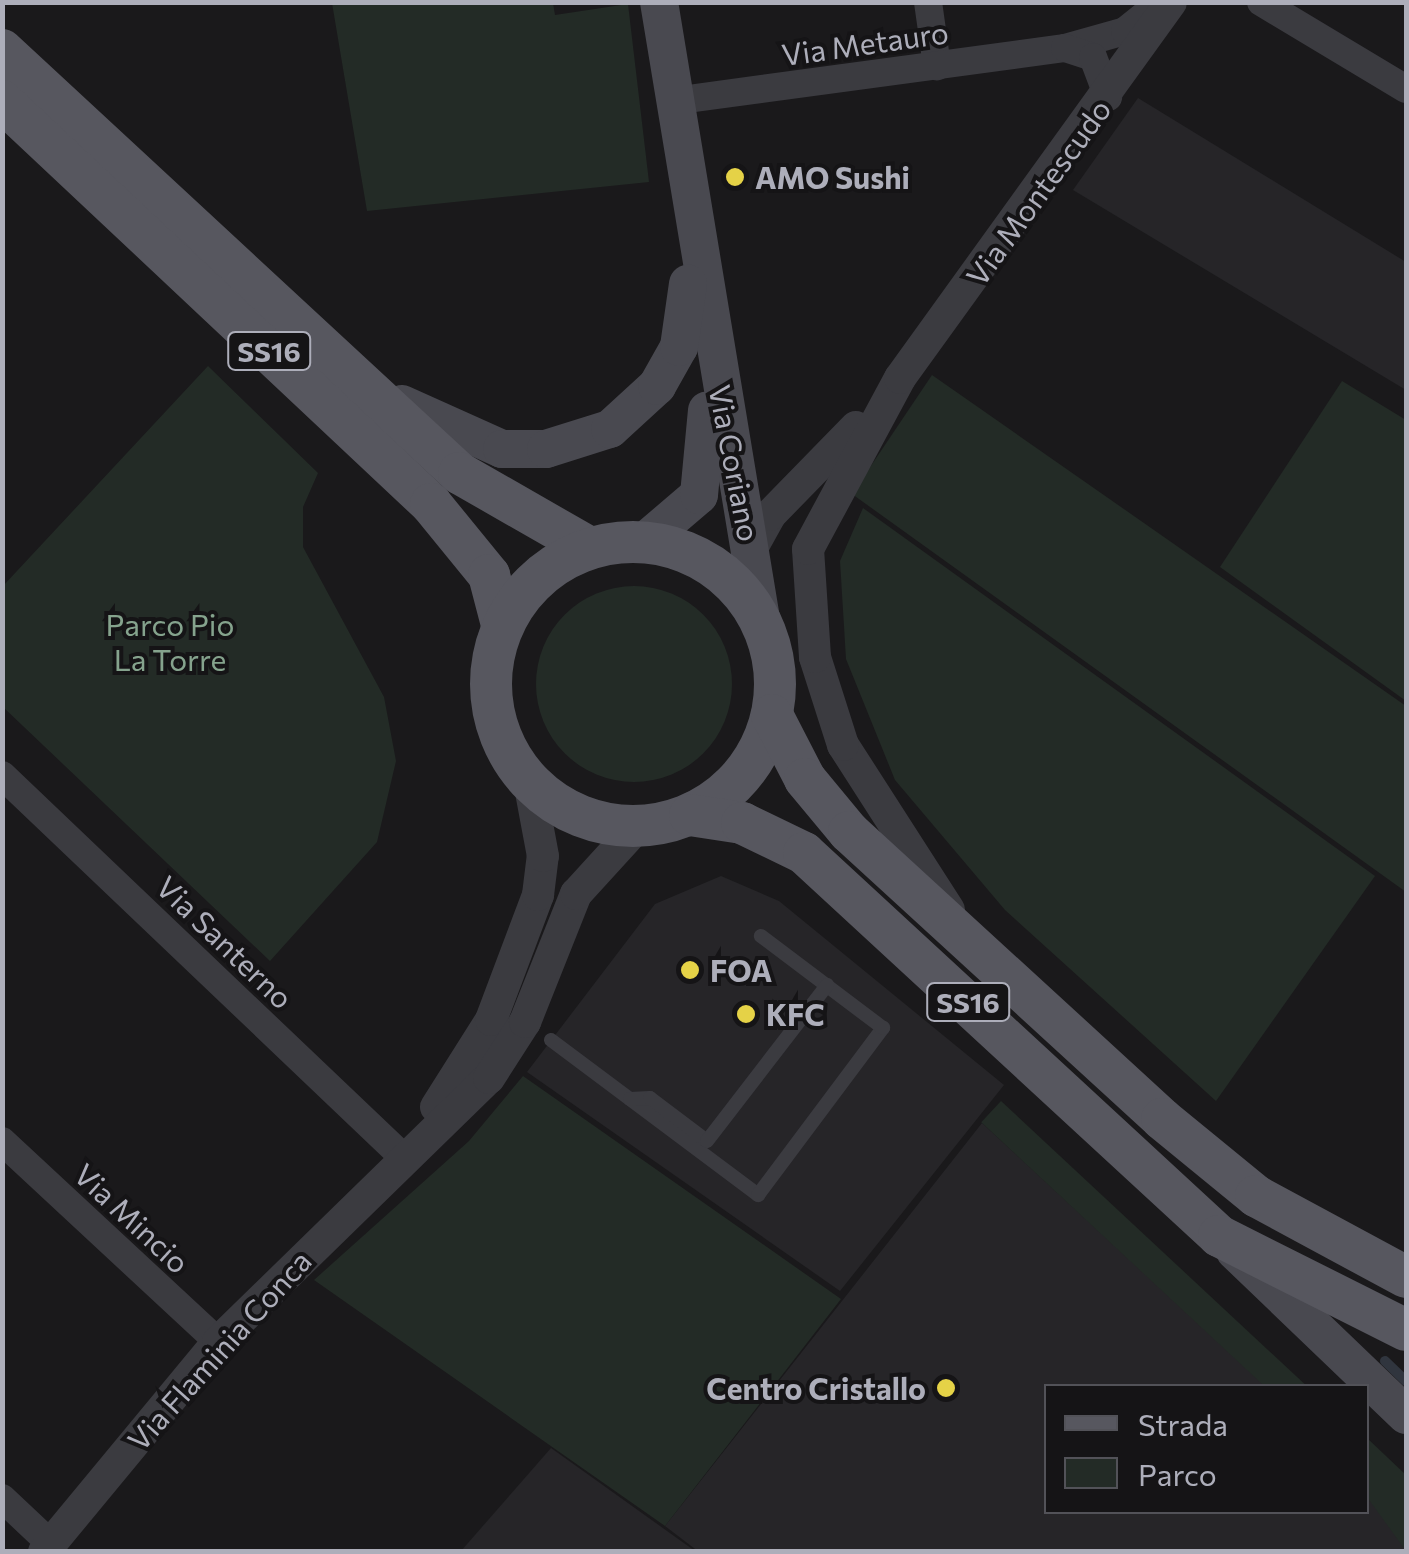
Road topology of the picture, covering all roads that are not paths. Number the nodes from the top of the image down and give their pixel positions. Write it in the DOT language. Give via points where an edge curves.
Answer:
graph roads {
  1 [pos="659,2"];
  2 [pos="928,2"];
  3 [pos="1161,2"];
  4 [pos="1172,2"];
  5 [pos="1260,2"];
  6 [pos="1065,48"];
  7 [pos="2,50"];
  8 [pos="937,66"];
  9 [pos="1406,89"];
  10 [pos="1108,97"];
  11 [pos="2,101"];
  12 [pos="673,101"];
  13 [pos="692,241"];
  14 [pos="702,303"];
  15 [pos="304,333"];
  16 [pos="900,378"];
  17 [pos="644,542"];
  18 [pos="590,548"];
  19 [pos="752,548"];
  20 [pos="762,624"];
  21 [pos="502,625"];
  22 [pos="772,715"];
  23 [pos="2,774"];
  24 [pos="529,781"];
  25 [pos="690,814"];
  26 [pos="638,826"];
  27 [pos="962,931"];
  28 [pos="761,936"];
  29 [pos="827,985"];
  30 [pos="551,1040"];
  31 [pos="630,1099"];
  32 [pos="2,1141"];
  33 [pos="402,1156"];
  34 [pos="1219,1236"];
  35 [pos="1406,1277"];
  36 [pos="1406,1330"];
  37 [pos="218,1342"];
  38 [pos="1406,1414"];
  39 [pos="2,1498"];
  40 [pos="47,1547"];
  1 -- 12 [label="main road, Via Coriano"];
  2 -- 8 [label="street"];
  3 -- 6 [label="street, Via Metauro" via="1125,32"];
  4 -- 10 [label="street, Via Montescudo"];
  5 -- 9 [label="street"];
  6 -- 8 [label="street, Via Metauro"];
  6 -- 10 [label="street" via="1092,56"];
  7 -- 15 [label="main road, SS16"];
  8 -- 12 [label="street, Via Metauro"];
  10 -- 16 [label="street, Via Montescudo"];
  11 -- 21 [label="main road, SS16" via="431,504 489,575"];
  12 -- 13 [label="main road, Via Coriano"];
  13 -- 14 [label="main road, Via Coriano"];
  13 -- 15 [label="main road, Via Coriano" via="679,347 657,386 610,429 546,449 502,449 425,421"];
  14 -- 17 [label="main road, Via Coriano" via="710,454 699,495"];
  14 -- 19 [label="main road, Via Coriano"];
  15 -- 18 [label="main road, SS16" via="459,473"];
  16 -- 19 [label="street, Via Montescudo" via="779,504"];
  16 -- 27 [label="street, Via Montescudo" via="808,549 805,598 855,774"];
  17 -- 18 [label="main road, SS16"];
  17 -- 20 [label="main road, SS16" via="714,568"];
  18 -- 21 [label="main road, SS16" via="538,577"];
  19 -- 20 [label="main road, Via Coriano"];
  20 -- 22 [label="main road, SS16"];
  21 -- 24 [label="main road, SS16" via="492,707"];
  22 -- 25 [label="main road, SS16" via="734,785"];
  22 -- 27 [label="main road, SS16" via="805,779 850,832"];
  23 -- 33 [label="street, Via Santerno"];
  24 -- 26 [label="main road, SS16" via="579,816"];
  24 -- 33 [label="street, Via Flaminia Conca" via="543,856 516,963 470,1060"];
  25 -- 26 [label="main road, SS16"];
  25 -- 34 [label="main road, SS16" via="742,823 804,853"];
  26 -- 33 [label="street, Via Flaminia Conca" via="576,894 526,1022 489,1078"];
  27 -- 35 [label="main road, SS16" via="1256,1196"];
  28 -- 29 [label="lane"];
  29 -- 31 [label="lane" via="707,1141 650,1098"];
  29 -- 31 [label="lane" via="883,1028 758,1195"];
  30 -- 31 [label="lane"];
  32 -- 37 [label="street, Via Mincio"];
  33 -- 37 [label="street, Via Flaminia Conca"];
  34 -- 36 [label="main road, SS16"];
  34 -- 38 [label="main road"];
  37 -- 40 [label="street, Via Flaminia Conca"];
  39 -- 40 [label="street"];
}
